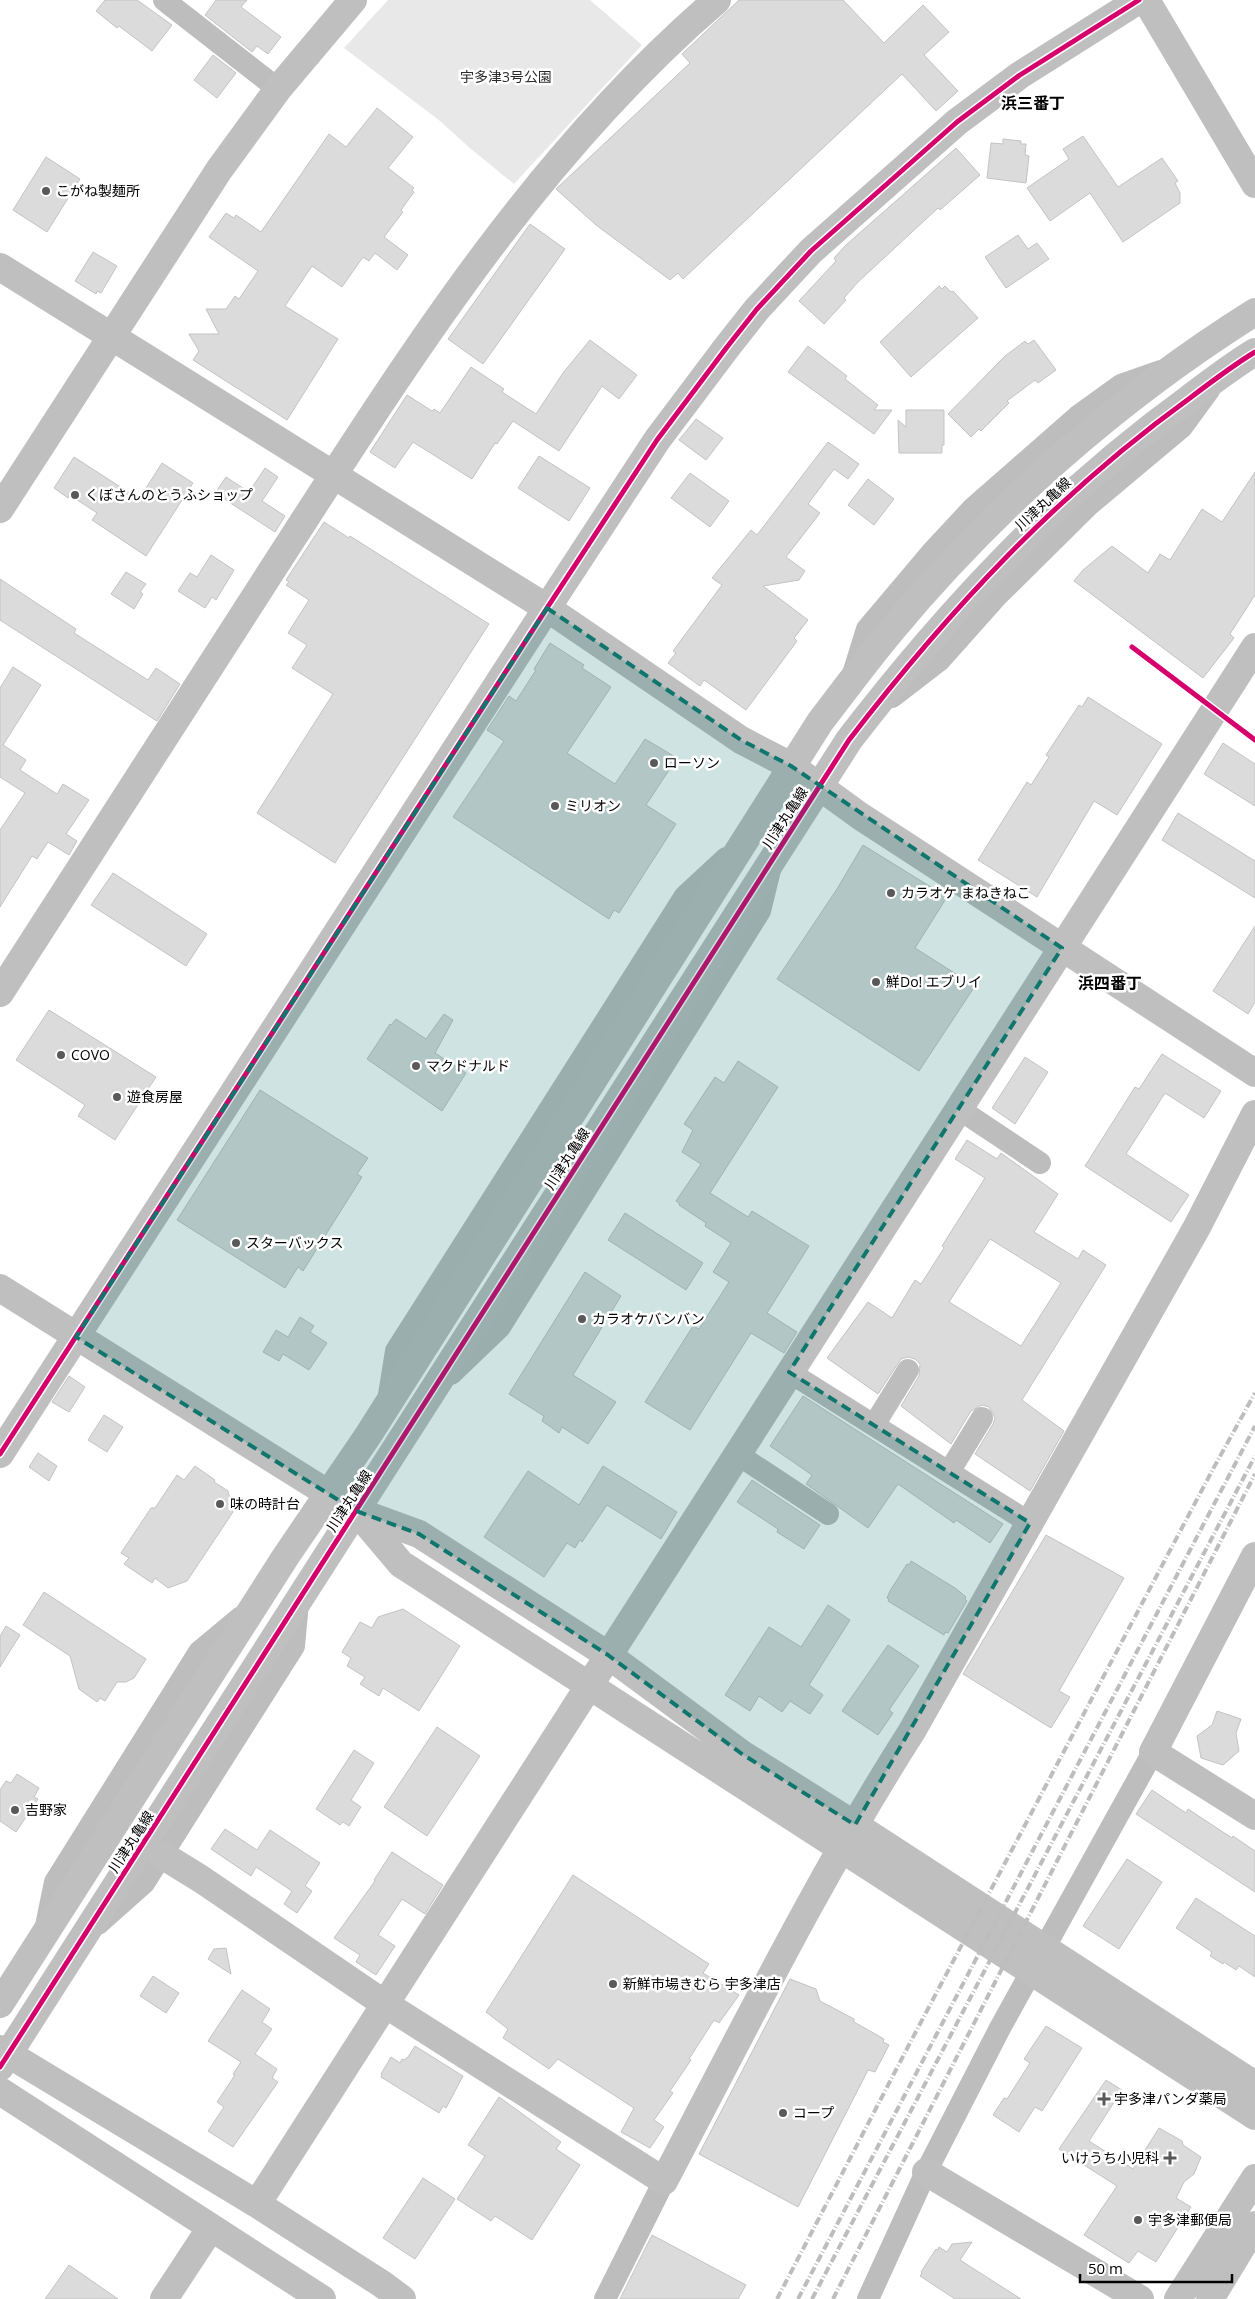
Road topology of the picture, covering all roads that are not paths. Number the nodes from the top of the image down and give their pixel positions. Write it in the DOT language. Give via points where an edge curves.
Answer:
graph roads {
  1 [pos="164,0"];
  2 [pos="353,0"];
  3 [pos="717,0"];
  4 [pos="1139,0"];
  5 [pos="1146,0"];
  6 [pos="278,89"];
  7 [pos="1255,184"];
  8 [pos="0,267"];
  9 [pos="1255,312"];
  10 [pos="110,337"];
  11 [pos="1255,352"];
  12 [pos="334,474"];
  13 [pos="0,509"];
  14 [pos="547,608"];
  15 [pos="1255,647"];
  16 [pos="790,766"];
  17 [pos="819,786"];
  18 [pos="1062,948"];
  19 [pos="0,993"];
  20 [pos="1255,1073"];
  21 [pos="959,1109"];
  22 [pos="1255,1114"];
  23 [pos="1040,1163"];
  24 [pos="0,1288"];
  25 [pos="76,1336"];
  26 [pos="908,1370"];
  27 [pos="790,1372"];
  28 [pos="982,1418"];
  29 [pos="874,1425"];
  30 [pos="0,1454"];
  31 [pos="737,1454"];
  32 [pos="949,1472"];
  33 [pos="328,1494"];
  34 [pos="356,1511"];
  35 [pos="828,1514"];
  36 [pos="1030,1523"];
  37 [pos="1255,1556"];
  38 [pos="298,1602"];
  39 [pos="608,1655"];
  40 [pos="589,1685"];
  41 [pos="1153,1752"];
  42 [pos="1255,1816"];
  43 [pos="855,1825"];
  44 [pos="841,1848"];
  45 [pos="162,1855"];
  46 [pos="85,1935"];
  47 [pos="1038,1960"];
  48 [pos="0,2004"];
  49 [pos="385,2004"];
  50 [pos="3,2056"];
  51 [pos="1255,2085"];
  52 [pos="0,2091"];
  53 [pos="1255,2116"];
  54 [pos="926,2172"];
  55 [pos="1255,2178"];
  56 [pos="664,2181"];
  57 [pos="257,2204"];
  58 [pos="1255,2225"];
  59 [pos="210,2228"];
  60 [pos="164,2299"];
  61 [pos="322,2299"];
  62 [pos="402,2299"];
  63 [pos="605,2299"];
  64 [pos="868,2299"];
  65 [pos="1140,2299"];
  66 [pos="1178,2299"];
  67 [pos="1210,2299"];
  1 -- 6 [label="street"];
  2 -- 6 [label="street"];
  3 -- 12 [label="street" via="673,38 594,119 525,200 461,284"];
  4 -- 14 [label="street" via="1020,75 957,122 811,251 757,309 657,440"];
  5 -- 7 [label="street"];
  6 -- 10 [label="street" via="219,170"];
  8 -- 10 [label="street"];
  9 -- 16 [label="street, 川津丸亀線" via="1176,366 1084,436 1014,500 890,632"];
  10 -- 12 [label="street"];
  10 -- 13 [label="street"];
  11 -- 17 [label="street, 川津丸亀線" via="1107,461 1039,522 916,655 866,718"];
  12 -- 14 [label="street"];
  12 -- 19 [label="street"];
  14 -- 16 [label="street" via="741,740"];
  14 -- 25 [label="street"];
  15 -- 18 [label="street"];
  16 -- 17 [label="street"];
  16 -- 33 [label="street, 川津丸亀線"];
  17 -- 18 [label="street"];
  17 -- 34 [label="street, 川津丸亀線"];
  18 -- 20 [label="street"];
  18 -- 21 [label="street"];
  21 -- 23 [label="street"];
  21 -- 27 [label="street"];
  22 -- 36 [label="street" via="1197,1227"];
  24 -- 25 [label="street"];
  25 -- 30 [label="street"];
  25 -- 33 [label="street"];
  26 -- 29 [label="street"];
  27 -- 29 [label="street"];
  27 -- 31 [label="street"];
  28 -- 32 [label="street"];
  29 -- 32 [label="street"];
  31 -- 35 [label="street"];
  31 -- 39 [label="street"];
  32 -- 36 [label="street"];
  33 -- 34 [label="street"];
  33 -- 48 [label="street, 川津丸亀線"];
  34 -- 38 [label="street, 川津丸亀線"];
  34 -- 39 [label="street" via="419,1534"];
  34 -- 40 [label="street" via="401,1564"];
  36 -- 43 [label="street"];
  37 -- 41 [label="street"];
  38 -- 45 [label="street" via="294,1646"];
  38 -- 46 [label="street, 川津丸亀線"];
  39 -- 40 [label="street"];
  39 -- 43 [label="street" via="742,1754"];
  40 -- 44 [label="street"];
  40 -- 49 [label="street"];
  41 -- 42 [label="street"];
  41 -- 47 [label="street"];
  43 -- 44 [label="street"];
  43 -- 47 [label="street"];
  44 -- 47 [label="street"];
  44 -- 56 [label="street"];
  45 -- 46 [label="street" via="144,1883"];
  45 -- 49 [label="street"];
  46 -- 50 [label="street, 川津丸亀線"];
  47 -- 51 [label="street"];
  47 -- 53 [label="street"];
  47 -- 54 [label="street"];
  49 -- 56 [label="street"];
  49 -- 57 [label="street"];
  50 -- 57 [label="street"];
  52 -- 59 [label="street"];
  54 -- 64 [label="street"];
  54 -- 65 [label="street"];
  55 -- 66 [label="street"];
  56 -- 63 [label="street"];
  57 -- 62 [label="street"];
  58 -- 67 [label="street"];
  59 -- 60 [label="street"];
  59 -- 61 [label="street"];
}
